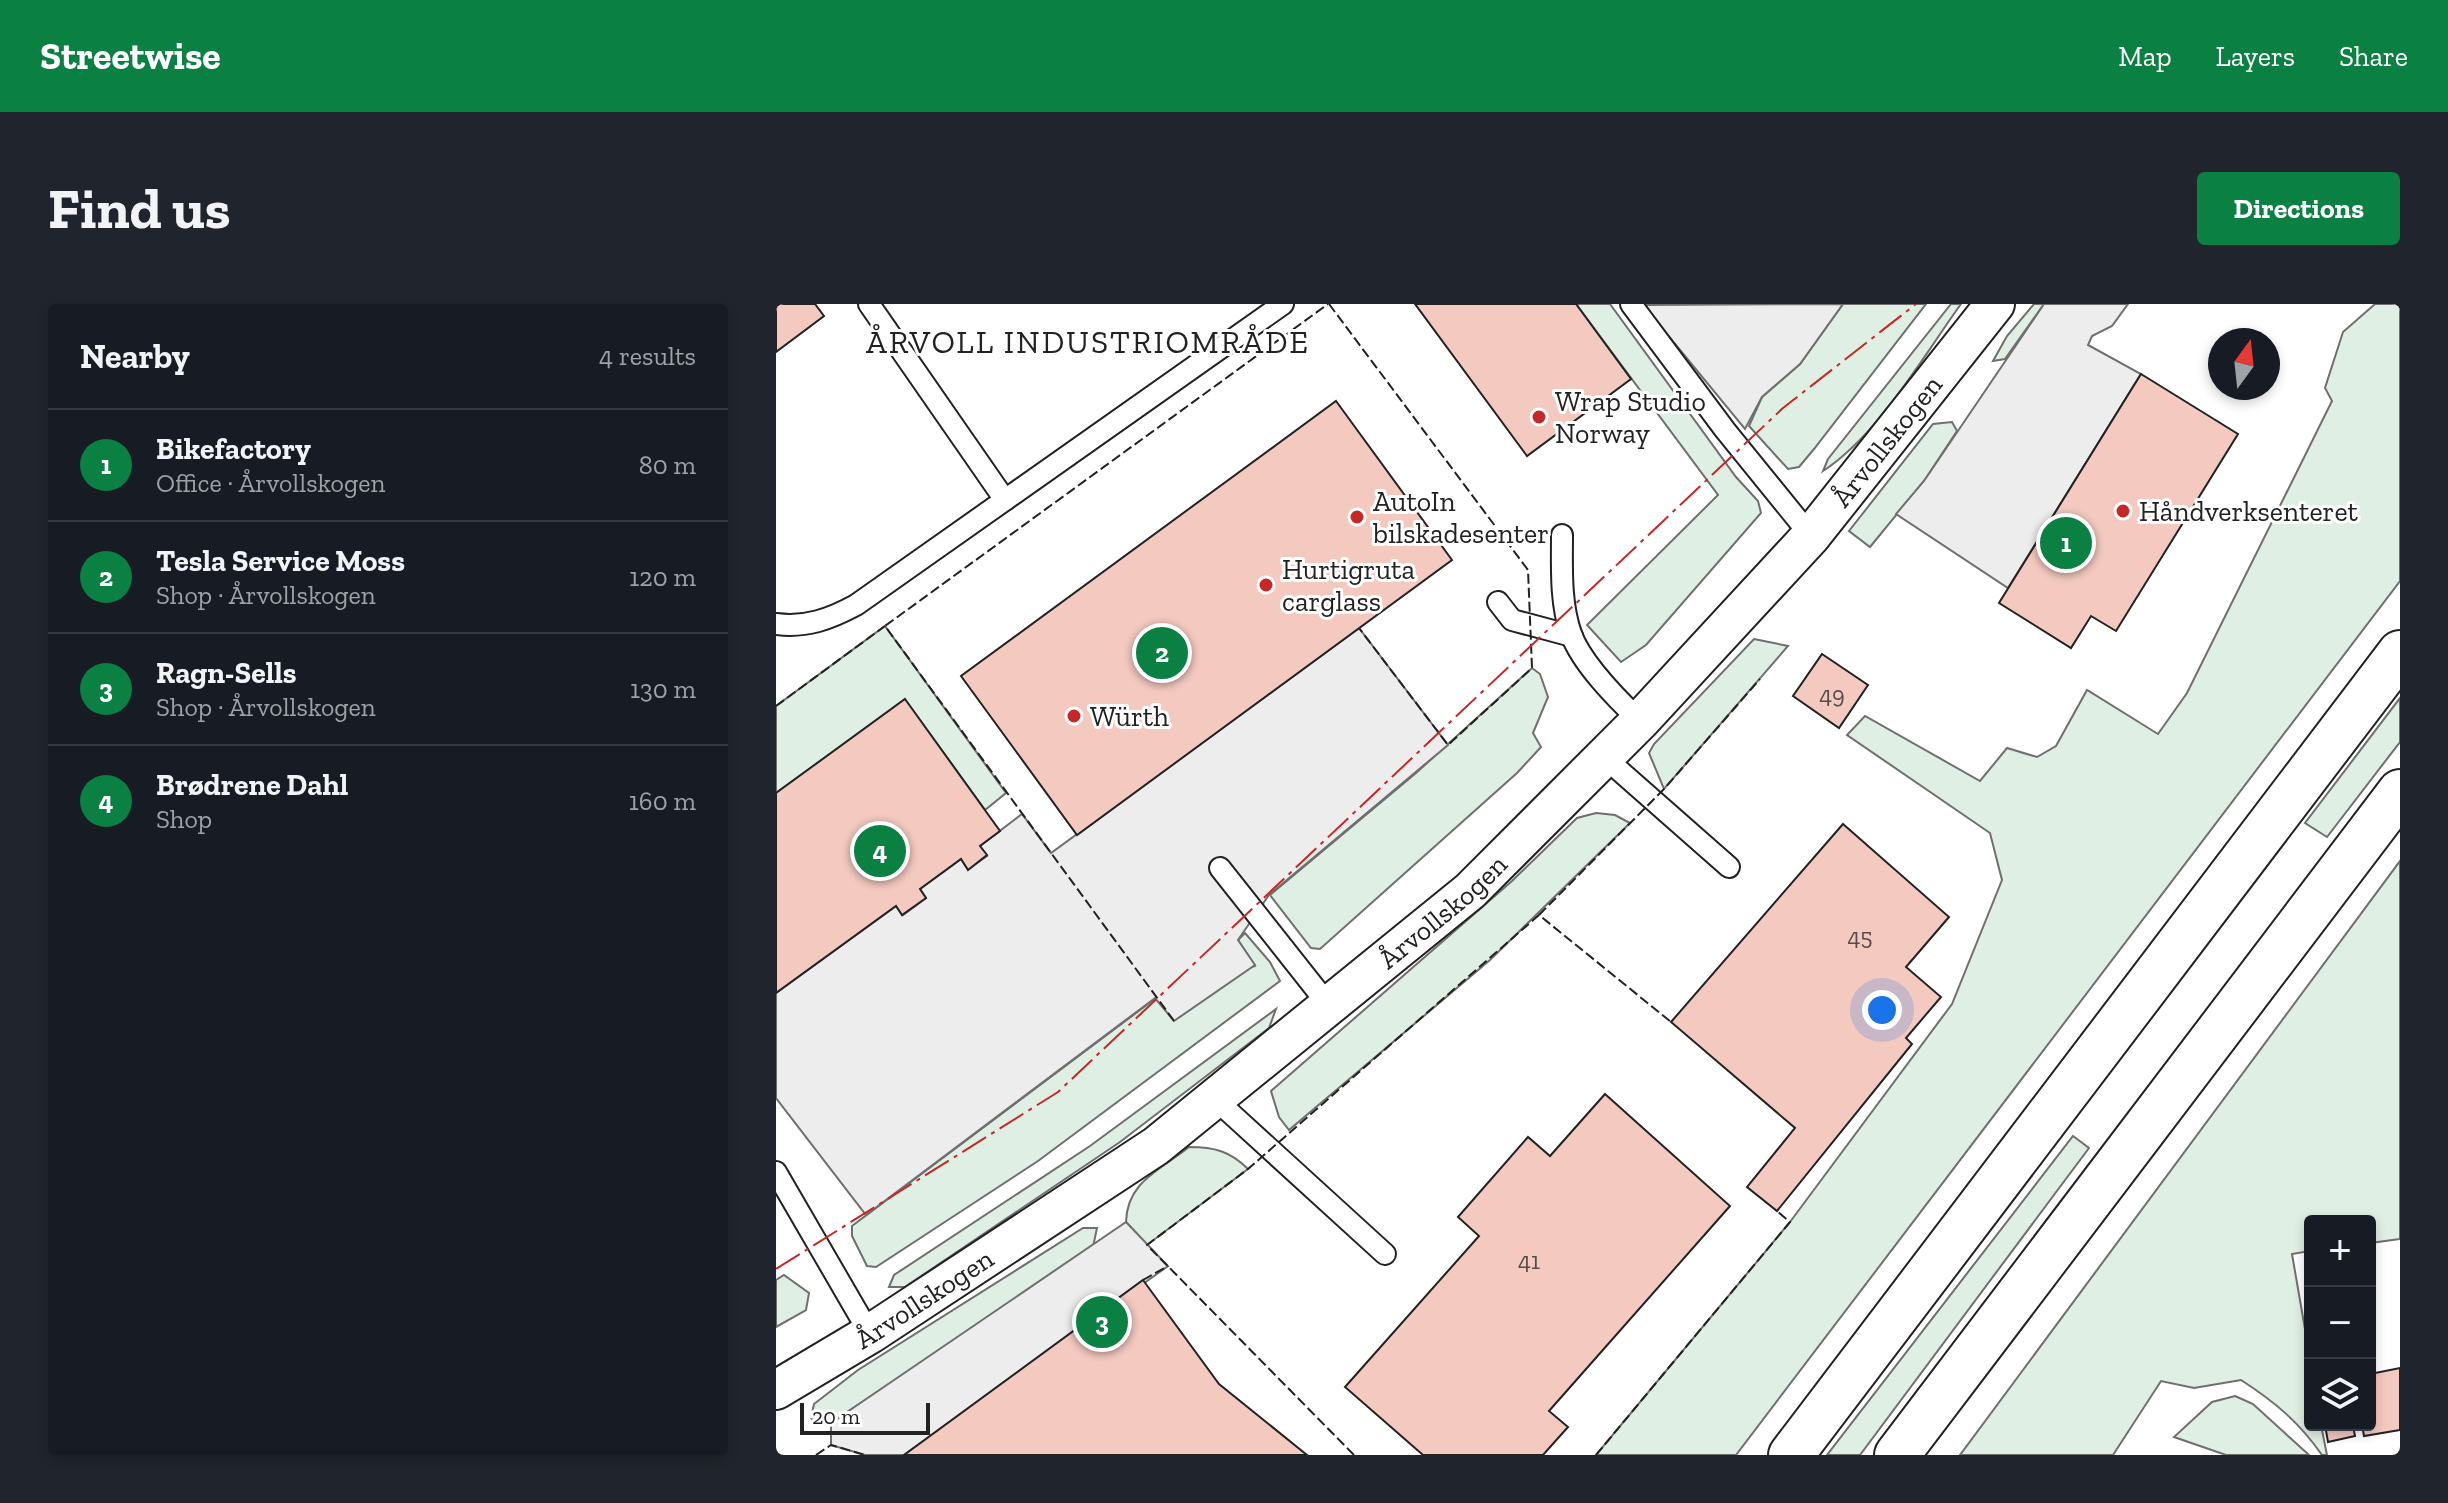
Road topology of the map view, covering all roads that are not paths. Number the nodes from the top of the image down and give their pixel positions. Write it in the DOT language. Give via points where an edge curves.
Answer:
graph roads {
  1 [pos="869,304"];
  2 [pos="1283,304"];
  3 [pos="1631,304"];
  4 [pos="1995,304"];
  5 [pos="1005,500"];
  6 [pos="1562,535"];
  7 [pos="1811,536"];
  8 [pos="1498,602"];
  9 [pos="776,624"];
  10 [pos="1572,636"];
  11 [pos="2400,653"];
  12 [pos="1640,721"];
  13 [pos="1604,757"];
  14 [pos="2400,792"];
  15 [pos="1729,867"];
  16 [pos="1220,868"];
  17 [pos="1330,1007"];
  18 [pos="1215,1099"];
  19 [pos="776,1172"];
  20 [pos="1385,1254"];
  21 [pos="870,1334"];
  22 [pos="776,1390"];
  23 [pos="1791,1455"];
  24 [pos="1897,1455"];
  1 -- 5 [label="lane"];
  2 -- 5 [label="lane"];
  3 -- 7 [label="lane"];
  4 -- 7 [label="street, Årvollskogen"];
  5 -- 9 [label="lane" via="835,617 797,627"];
  6 -- 10 [label="lane" via="1563,595"];
  7 -- 12 [label="street, Årvollskogen"];
  8 -- 10 [label="lane" via="1512,620"];
  10 -- 12 [label="lane" via="1610,692"];
  11 -- 23 [label="highway"];
  12 -- 13 [label="street, Årvollskogen"];
  13 -- 15 [label="lane"];
  13 -- 17 [label="street, Årvollskogen" via="1470,891"];
  14 -- 24 [label="highway"];
  16 -- 17 [label="lane"];
  17 -- 18 [label="street, Årvollskogen"];
  18 -- 20 [label="lane"];
  18 -- 21 [label="street, Årvollskogen" via="1156,1146"];
  19 -- 21 [label="lane"];
  21 -- 22 [label="street, Årvollskogen"];
}
